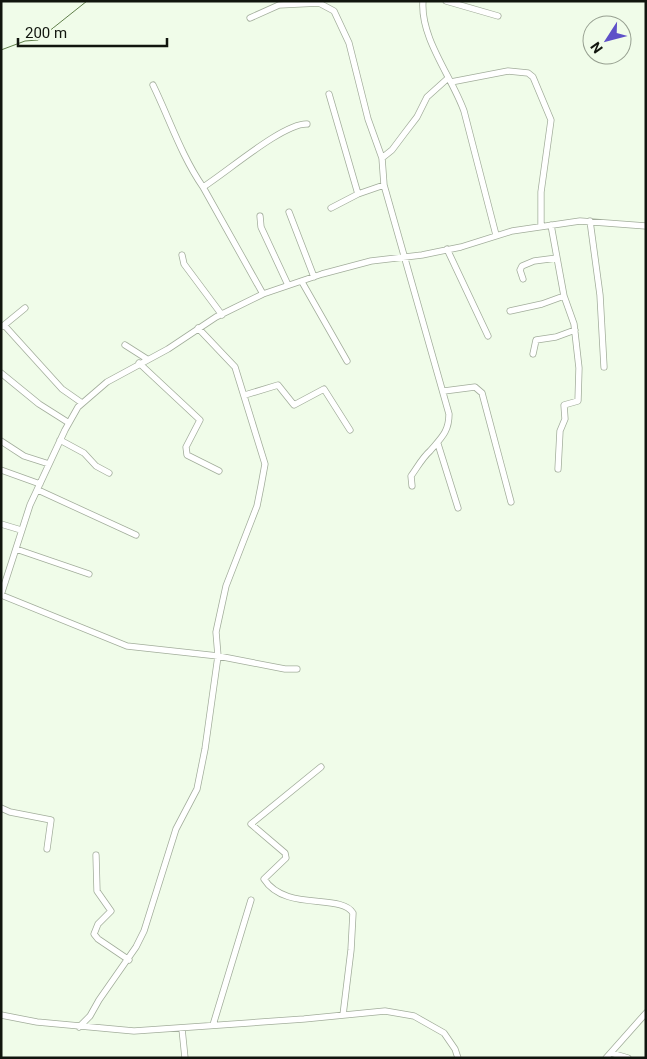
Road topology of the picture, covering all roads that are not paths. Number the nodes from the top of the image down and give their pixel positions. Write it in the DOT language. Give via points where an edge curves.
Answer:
graph roads {
  1 [pos="422,1"];
  2 [pos="446,1"];
  3 [pos="498,16"];
  4 [pos="250,18"];
  5 [pos="449,80"];
  6 [pos="153,85"];
  7 [pos="329,94"];
  8 [pos="307,124"];
  9 [pos="382,158"];
  10 [pos="384,185"];
  11 [pos="204,187"];
  12 [pos="358,194"];
  13 [pos="331,208"];
  14 [pos="289,212"];
  15 [pos="260,216"];
  16 [pos="590,221"];
  17 [pos="551,225"];
  18 [pos="542,226"];
  19 [pos="646,226"];
  20 [pos="496,236"];
  21 [pos="447,249"];
  22 [pos="182,255"];
  23 [pos="404,257"];
  24 [pos="557,258"];
  25 [pos="314,277"];
  26 [pos="523,279"];
  27 [pos="302,282"];
  28 [pos="288,285"];
  29 [pos="263,294"];
  30 [pos="564,296"];
  31 [pos="24,308"];
  32 [pos="510,311"];
  33 [pos="222,315"];
  34 [pos="3,326"];
  35 [pos="198,328"];
  36 [pos="575,330"];
  37 [pos="488,336"];
  38 [pos="125,345"];
  39 [pos="533,354"];
  40 [pos="146,359"];
  41 [pos="346,361"];
  42 [pos="139,364"];
  43 [pos="604,367"];
  44 [pos="1,373"];
  45 [pos="444,391"];
  46 [pos="245,395"];
  47 [pos="82,403"];
  48 [pos="68,423"];
  49 [pos="350,430"];
  50 [pos="60,440"];
  51 [pos="1,441"];
  52 [pos="438,444"];
  53 [pos="49,464"];
  54 [pos="558,469"];
  55 [pos="1,470"];
  56 [pos="219,471"];
  57 [pos="109,473"];
  58 [pos="412,486"];
  59 [pos="39,487"];
  60 [pos="511,502"];
  61 [pos="458,508"];
  62 [pos="1,524"];
  63 [pos="21,530"];
  64 [pos="136,535"];
  65 [pos="16,549"];
  66 [pos="89,574"];
  67 [pos="1,595"];
  68 [pos="218,656"];
  69 [pos="297,669"];
  70 [pos="321,767"];
  71 [pos="1,808"];
  72 [pos="47,849"];
  73 [pos="96,855"];
  74 [pos="251,900"];
  75 [pos="129,960"];
  76 [pos="646,1013"];
  77 [pos="1,1015"];
  78 [pos="342,1016"];
  79 [pos="213,1025"];
  80 [pos="79,1026"];
  81 [pos="182,1028"];
  82 [pos="612,1053"];
  83 [pos="185,1058"];
  84 [pos="458,1058"];
  85 [pos="606,1058"];
  86 [pos="628,1058"];
  1 -- 5 [label="street" via="422,12 433,48"];
  2 -- 3 [label="street"];
  4 -- 9 [label="street" via="279,5 319,3 334,11 349,43"];
  5 -- 9 [label="street" via="427,96 420,112 392,150"];
  5 -- 18 [label="street" via="508,71 528,72 533,77 551,120 541,192"];
  5 -- 20 [label="street" via="464,111"];
  6 -- 11 [label="street" via="181,151"];
  7 -- 12 [label="street"];
  8 -- 11 [label="street" via="276,136"];
  9 -- 10 [label="street"];
  10 -- 12 [label="street"];
  10 -- 23 [label="street"];
  11 -- 29 [label="street"];
  12 -- 13 [label="street"];
  14 -- 25 [label="street"];
  15 -- 28 [label="street"];
  16 -- 17 [label="street"];
  16 -- 19 [label="street"];
  16 -- 43 [label="street" via="600,295"];
  17 -- 18 [label="street"];
  17 -- 24 [label="street"];
  18 -- 20 [label="street"];
  20 -- 21 [label="street"];
  21 -- 23 [label="street"];
  21 -- 37 [label="street"];
  22 -- 33 [label="street" via="184,264"];
  23 -- 25 [label="street" via="371,261"];
  23 -- 45 [label="street"];
  24 -- 26 [label="street" via="522,266"];
  24 -- 30 [label="street"];
  25 -- 27 [label="street"];
  27 -- 28 [label="street"];
  27 -- 41 [label="street"];
  28 -- 29 [label="street"];
  29 -- 33 [label="street"];
  30 -- 32 [label="street"];
  30 -- 36 [label="street"];
  31 -- 34 [label="street"];
  33 -- 35 [label="street"];
  34 -- 47 [label="street" via="62,389"];
  35 -- 40 [label="street" via="168,349"];
  35 -- 46 [label="street" via="231,361"];
  36 -- 39 [label="street" via="536,340"];
  36 -- 54 [label="street" via="578,401 564,405"];
  38 -- 40 [label="street"];
  40 -- 42 [label="street"];
  42 -- 47 [label="street" via="107,382"];
  42 -- 56 [label="street" via="200,420 186,447 187,455"];
  44 -- 48 [label="street"];
  45 -- 52 [label="street" via="449,422"];
  45 -- 60 [label="street" via="474,387 482,393"];
  46 -- 49 [label="street" via="278,385 294,405 324,389"];
  46 -- 68 [label="street" via="265,464 257,506 226,586 216,632"];
  47 -- 48 [label="street"];
  48 -- 50 [label="street"];
  50 -- 53 [label="street"];
  50 -- 57 [label="street" via="84,453 96,466"];
  51 -- 53 [label="street" via="24,456"];
  52 -- 58 [label="street" via="411,476"];
  52 -- 61 [label="street"];
  53 -- 59 [label="street"];
  55 -- 59 [label="street"];
  59 -- 63 [label="street"];
  59 -- 64 [label="street"];
  62 -- 63 [label="street"];
  63 -- 65 [label="street"];
  65 -- 66 [label="street"];
  65 -- 67 [label="street"];
  67 -- 68 [label="street" via="127,646"];
  68 -- 69 [label="street"];
  68 -- 75 [label="street" via="197,789 176,829 144,931"];
  70 -- 78 [label="street" via="251,824 285,853 286,858 264,879 274,890 286,897 343,906 353,913"];
  71 -- 72 [label="street" via="51,820"];
  73 -- 75 [label="street" via="97,891 111,911 98,924 94,934"];
  74 -- 79 [label="street"];
  75 -- 80 [label="street" via="90,1016"];
  76 -- 82 [label="street"];
  77 -- 80 [label="street"];
  78 -- 79 [label="street"];
  78 -- 84 [label="street" via="386,1010 414,1016 444,1033 456,1049"];
  79 -- 81 [label="street"];
  80 -- 81 [label="street" via="120,1031"];
  81 -- 83 [label="street"];
  82 -- 85 [label="street"];
  82 -- 86 [label="street"];
}
